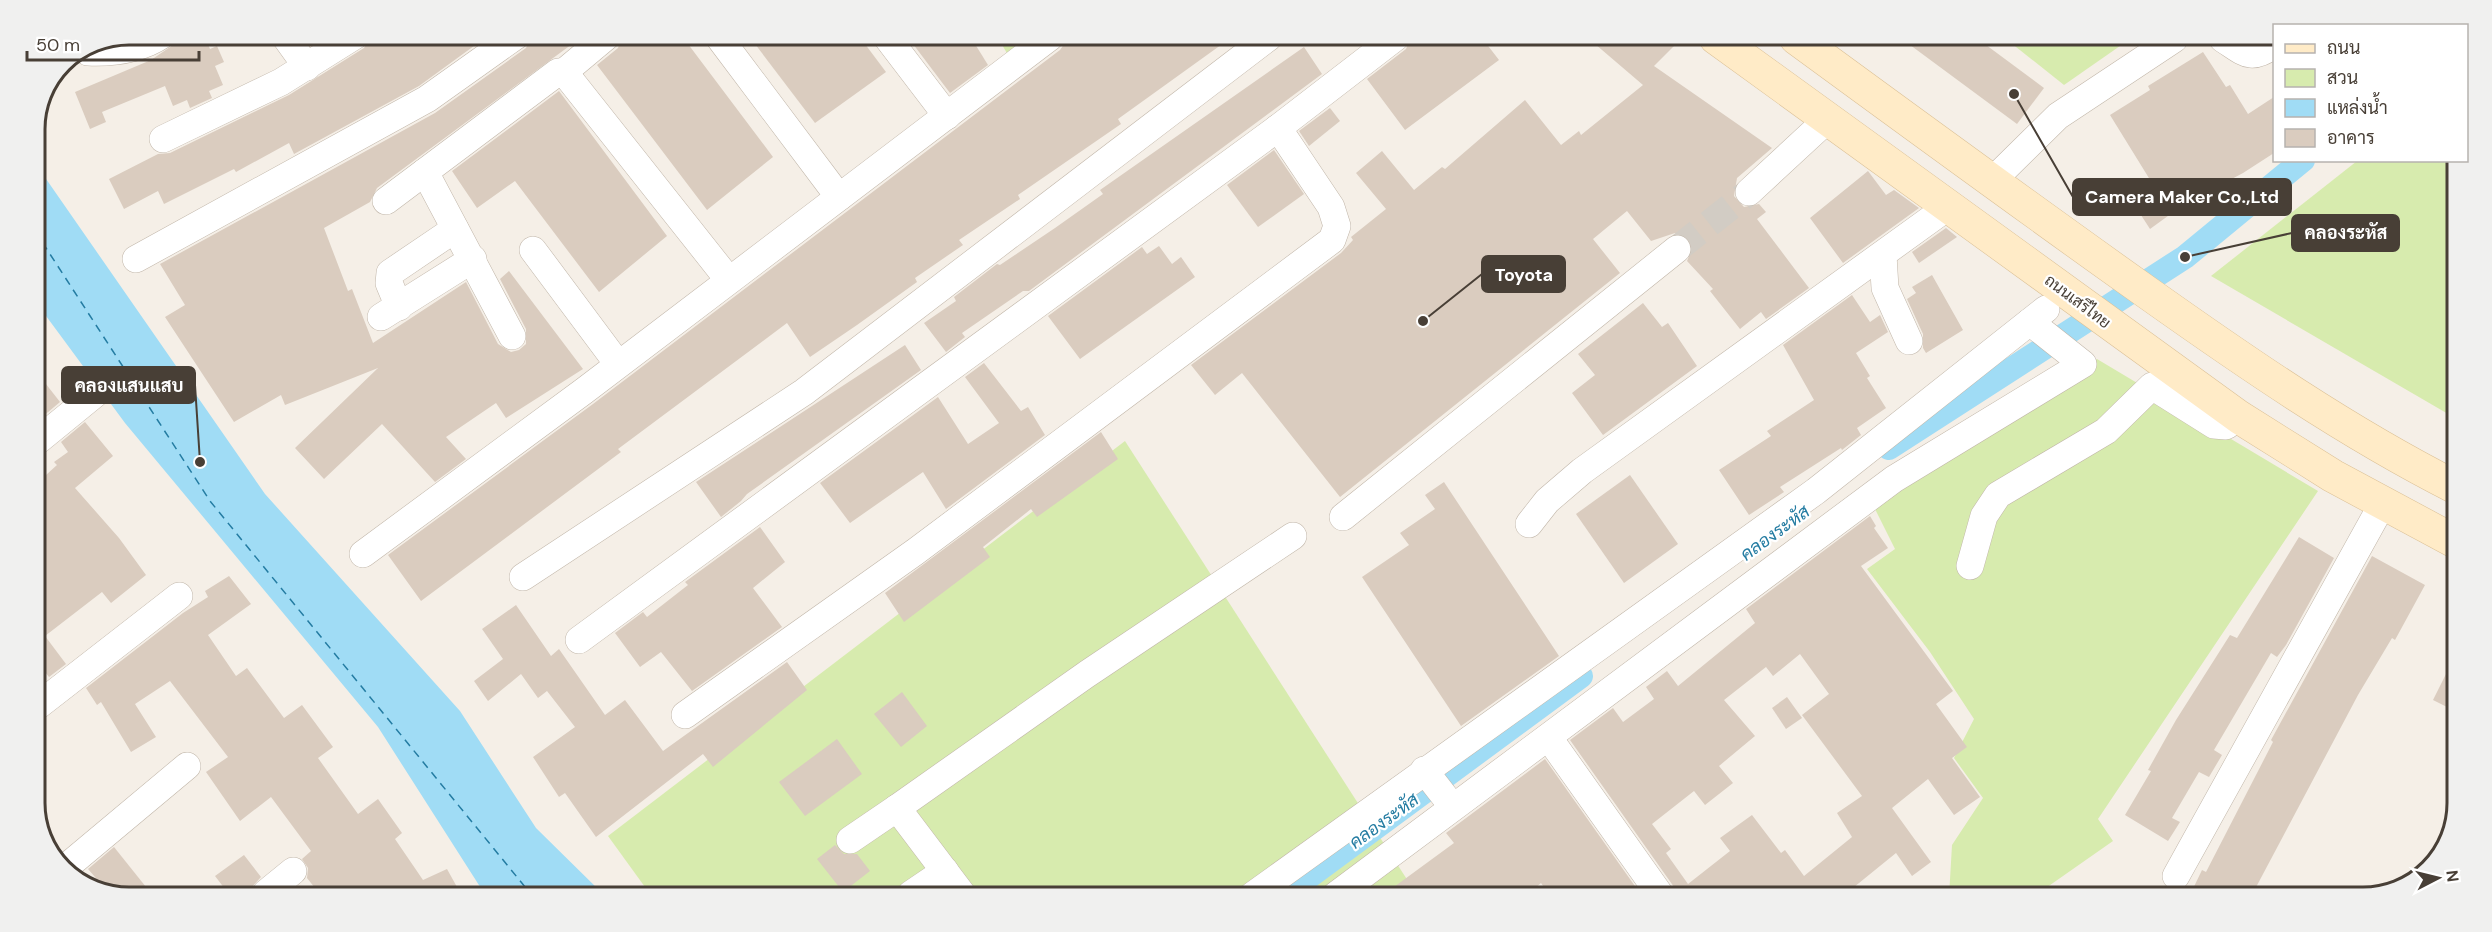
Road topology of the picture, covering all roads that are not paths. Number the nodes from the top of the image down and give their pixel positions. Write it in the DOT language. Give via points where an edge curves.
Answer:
graph roads {
  1 [pos="141,45"];
  2 [pos="291,45"];
  3 [pos="341,45"];
  4 [pos="503,45"];
  5 [pos="596,45"];
  6 [pos="725,45"];
  7 [pos="893,45"];
  8 [pos="1040,45"];
  9 [pos="1259,45"];
  10 [pos="1386,45"];
  11 [pos="1726,45"];
  12 [pos="1806,45"];
  13 [pos="2165,45"];
  14 [pos="2232,45"];
  15 [pos="2273,46"];
  16 [pos="95,52"];
  17 [pos="307,67"];
  18 [pos="564,72"];
  19 [pos="947,116"];
  20 [pos="1829,118"];
  21 [pos="1278,128"];
  22 [pos="163,139"];
  23 [pos="425,172"];
  24 [pos="1992,181"];
  25 [pos="1749,192"];
  26 [pos="839,197"];
  27 [pos="386,201"];
  28 [pos="1948,206"];
  29 [pos="455,230"];
  30 [pos="1677,249"];
  31 [pos="533,250"];
  32 [pos="1883,255"];
  33 [pos="136,259"];
  34 [pos="473,259"];
  35 [pos="728,279"];
  36 [pos="2040,309"];
  37 [pos="512,336"];
  38 [pos="1908,341"];
  39 [pos="618,364"];
  40 [pos="95,394"];
  41 [pos="2240,417"];
  42 [pos="45,435"];
  43 [pos="2447,483"];
  44 [pos="2383,503"];
  45 [pos="1343,517"];
  46 [pos="1529,524"];
  47 [pos="1293,536"];
  48 [pos="2447,537"];
  49 [pos="363,554"];
  50 [pos="1970,566"];
  51 [pos="523,577"];
  52 [pos="178,596"];
  53 [pos="579,640"];
  54 [pos="45,700"];
  55 [pos="685,715"];
  56 [pos="1549,738"];
  57 [pos="187,766"];
  58 [pos="1425,772"];
  59 [pos="1449,802"];
  60 [pos="897,808"];
  61 [pos="850,840"];
  62 [pos="71,863"];
  63 [pos="293,871"];
  64 [pos="945,871"];
  65 [pos="2175,876"];
  66 [pos="273,887"];
  67 [pos="921,887"];
  68 [pos="957,887"];
  69 [pos="1264,887"];
  70 [pos="1346,887"];
  71 [pos="1655,887"];
  1 -- 16 [label="street" via="110,53"];
  2 -- 17 [label="street"];
  3 -- 17 [label="street"];
  4 -- 33 [label="street" via="427,99"];
  5 -- 18 [label="street"];
  6 -- 26 [label="street"];
  7 -- 19 [label="street"];
  8 -- 19 [label="street"];
  9 -- 51 [label="street" via="804,392"];
  10 -- 21 [label="street"];
  11 -- 20 [label="main road, ถนนเสรีไทย"];
  12 -- 24 [label="main road"];
  13 -- 24 [label="street" via="2058,116"];
  14 -- 15 [label="street" via="2248,55"];
  17 -- 22 [label="street"];
  18 -- 23 [label="street" via="558,72"];
  18 -- 35 [label="street"];
  19 -- 26 [label="street"];
  20 -- 25 [label="street"];
  20 -- 28 [label="main road, ถนนเสรีไทย"];
  21 -- 53 [label="street"];
  21 -- 55 [label="street" via="1330,207 1337,226 1332,240 915,552"];
  23 -- 27 [label="street"];
  23 -- 29 [label="street"];
  24 -- 43 [label="main road" via="2318,410"];
  26 -- 35 [label="street"];
  28 -- 32 [label="street"];
  28 -- 36 [label="main road, ถนนเสรีไทย"];
  29 -- 34 [label="street"];
  29 -- 34 [label="street" via="390,273 390,312"];
  30 -- 45 [label="street"];
  31 -- 39 [label="street"];
  32 -- 38 [label="street" via="1885,288"];
  32 -- 46 [label="street" via="1582,471 1547,501"];
  34 -- 37 [label="street"];
  35 -- 39 [label="street"];
  36 -- 41 [label="main road, ถนนเสรีไทย" via="2139,346"];
  36 -- 56 [label="street" via="2083,364 1894,479"];
  36 -- 58 [label="street" via="1816,491"];
  39 -- 49 [label="street"];
  40 -- 42 [label="street"];
  41 -- 44 [label="main road, ถนนเสรีไทย"];
  41 -- 50 [label="street" via="2226,426 2214,425 2152,386 2106,431 1998,495 1983,516"];
  44 -- 48 [label="main road, ถนนเสรีไทย"];
  44 -- 65 [label="street"];
  47 -- 60 [label="street"];
  52 -- 54 [label="street"];
  56 -- 59 [label="street"];
  56 -- 71 [label="street"];
  57 -- 62 [label="street"];
  58 -- 59 [label="street"];
  58 -- 69 [label="street"];
  59 -- 70 [label="street"];
  60 -- 61 [label="street"];
  60 -- 64 [label="street"];
  63 -- 66 [label="street"];
  64 -- 67 [label="street"];
  64 -- 68 [label="street"];
}
